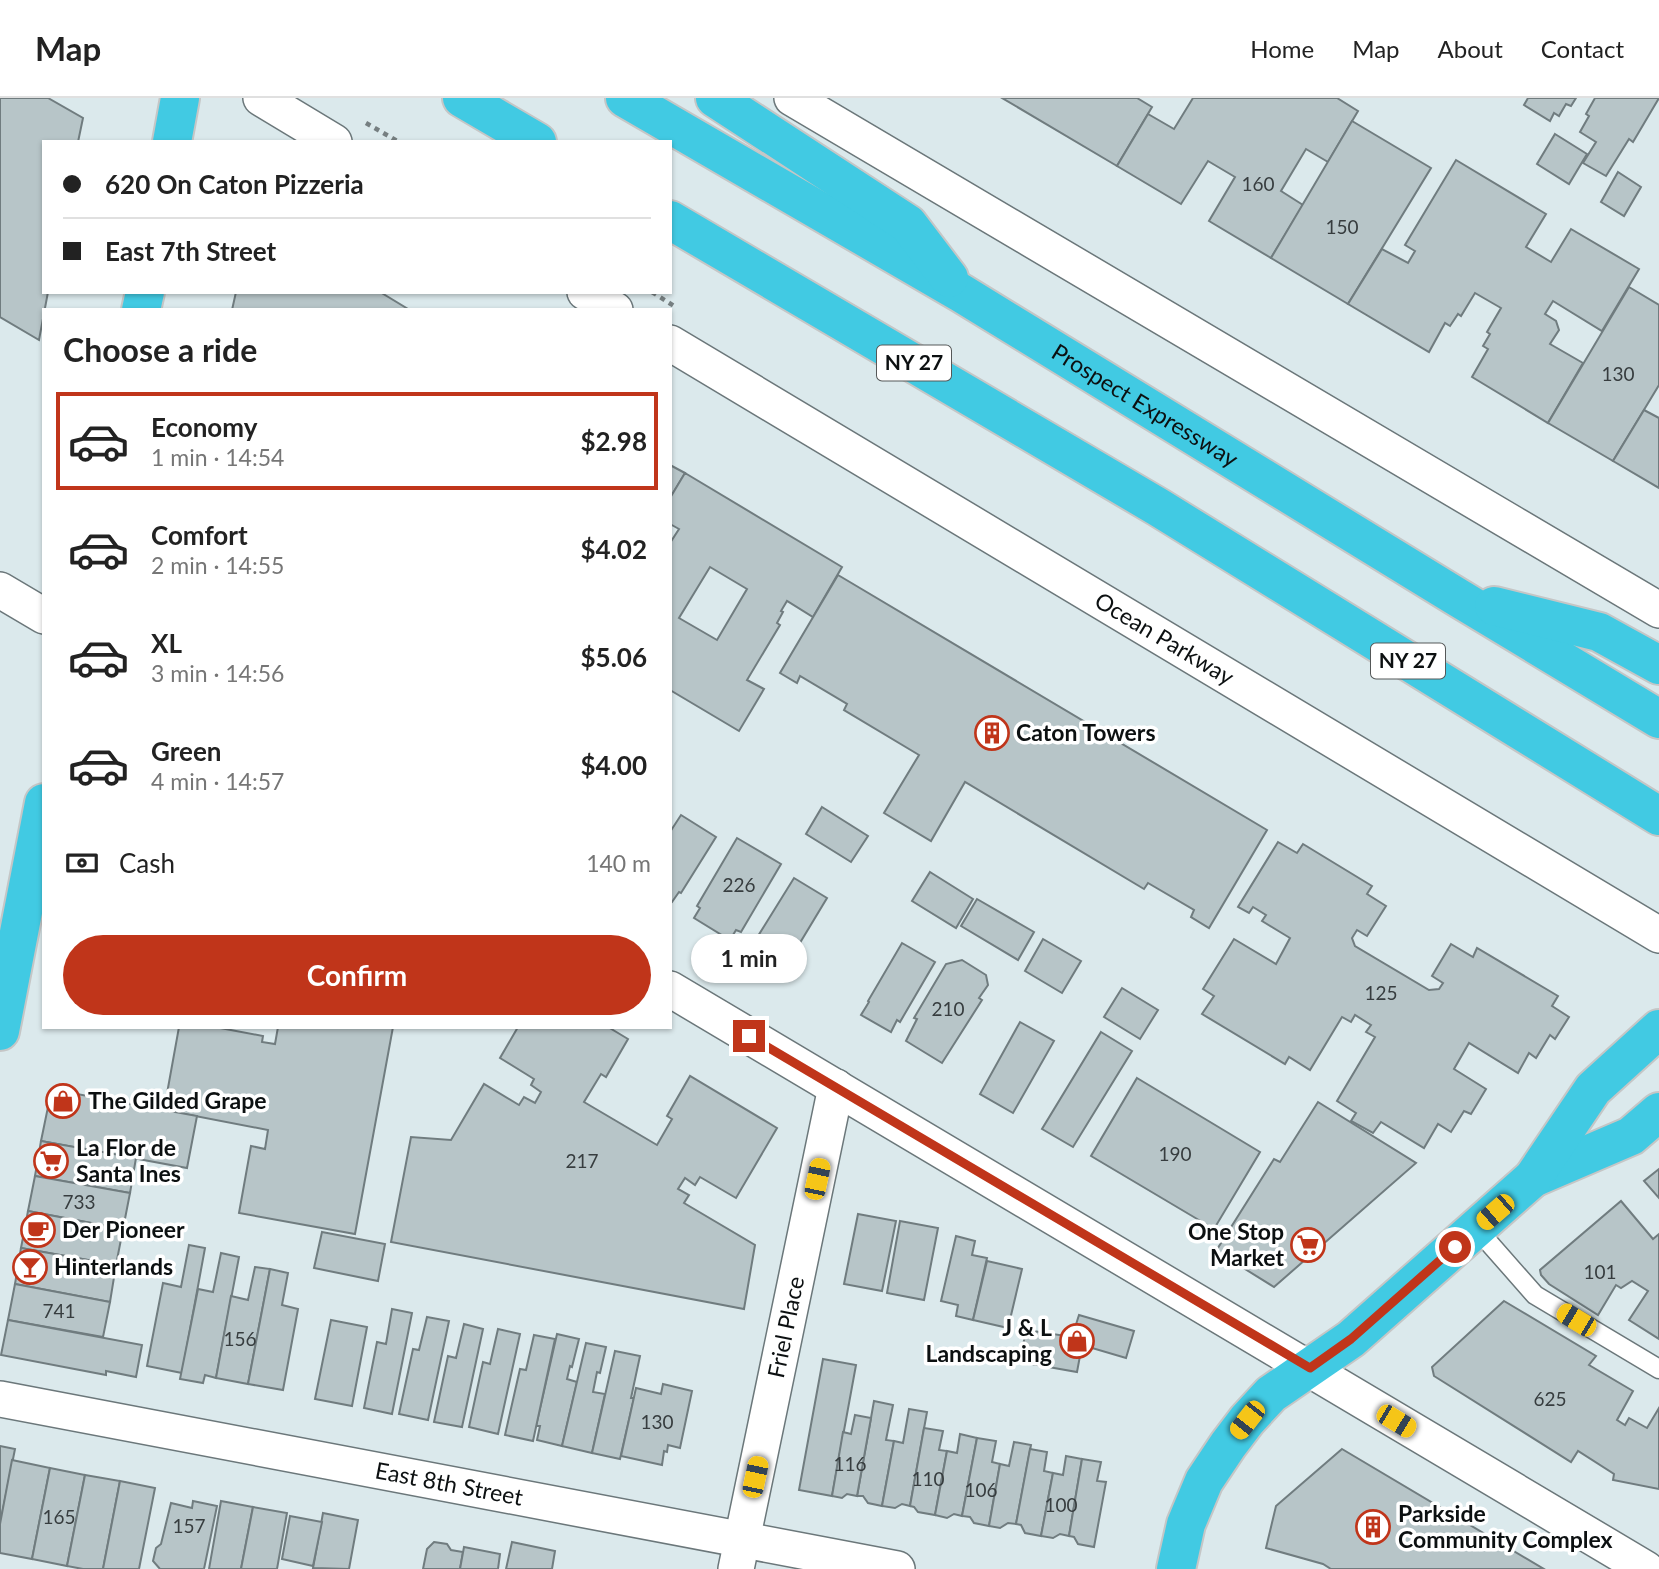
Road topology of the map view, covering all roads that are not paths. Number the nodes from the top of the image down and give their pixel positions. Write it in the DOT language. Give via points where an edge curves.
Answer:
graph roads {
  1 [pos="180,98"];
  2 [pos="261,98"];
  3 [pos="462,98"];
  4 [pos="625,98"];
  5 [pos="715,98"];
  6 [pos="792,98"];
  7 [pos="172,140"];
  8 [pos="331,140"];
  9 [pos="534,140"];
  10 [pos="672,221"];
  11 [pos="961,293"];
  12 [pos="588,294"];
  13 [pos="612,308"];
  14 [pos="672,344"];
  15 [pos="0,590"];
  16 [pos="1457,597"];
  17 [pos="1659,610"];
  18 [pos="42,615"];
  19 [pos="1659,665"];
  20 [pos="1659,719"];
  21 [pos="42,811"];
  22 [pos="1659,816"];
  23 [pos="1659,935"];
  24 [pos="7,959"];
  25 [pos="672,990"];
  26 [pos="1659,1029"];
  27 [pos="0,1031"];
  28 [pos="835,1087"];
  29 [pos="1659,1112"];
  30 [pos="1533,1178"];
  31 [pos="1476,1228"];
  32 [pos="1310,1368"];
  33 [pos="1659,1369"];
  34 [pos="0,1399"];
  35 [pos="739,1555"];
  36 [pos="897,1569"];
  37 [pos="1176,1569"];
  38 [pos="1646,1569"];
  1 -- 7 [label="highway"];
  2 -- 8 [label="street"];
  3 -- 9 [label="highway"];
  4 -- 11 [label="highway, Prospect Expressway"];
  5 -- 11 [label="highway" via="908,224"];
  6 -- 17 [label="street"];
  10 -- 22 [label="highway, NY 27" via="1157,507"];
  11 -- 16 [label="highway, Prospect Expressway"];
  12 -- 13 [label="street"];
  14 -- 23 [label="street, Ocean Parkway"];
  15 -- 18 [label="street"];
  16 -- 19 [label="highway" via="1599,632"];
  16 -- 20 [label="highway, Prospect Expressway"];
  21 -- 24 [label="highway"];
  24 -- 27 [label="highway"];
  25 -- 28 [label="street"];
  26 -- 30 [label="highway" via="1593,1090"];
  28 -- 32 [label="street"];
  28 -- 35 [label="street, Friel Place"];
  29 -- 30 [label="highway" via="1631,1136"];
  30 -- 31 [label="highway"];
  31 -- 32 [label="highway" via="1351,1339"];
  31 -- 33 [label="lane" via="1535,1295"];
  32 -- 37 [label="highway" via="1271,1394 1228,1445 1204,1481 1186,1524"];
  32 -- 38 [label="street"];
  34 -- 35 [label="street, East 8th Street"];
  35 -- 36 [label="street, East 8th Street"];
}
